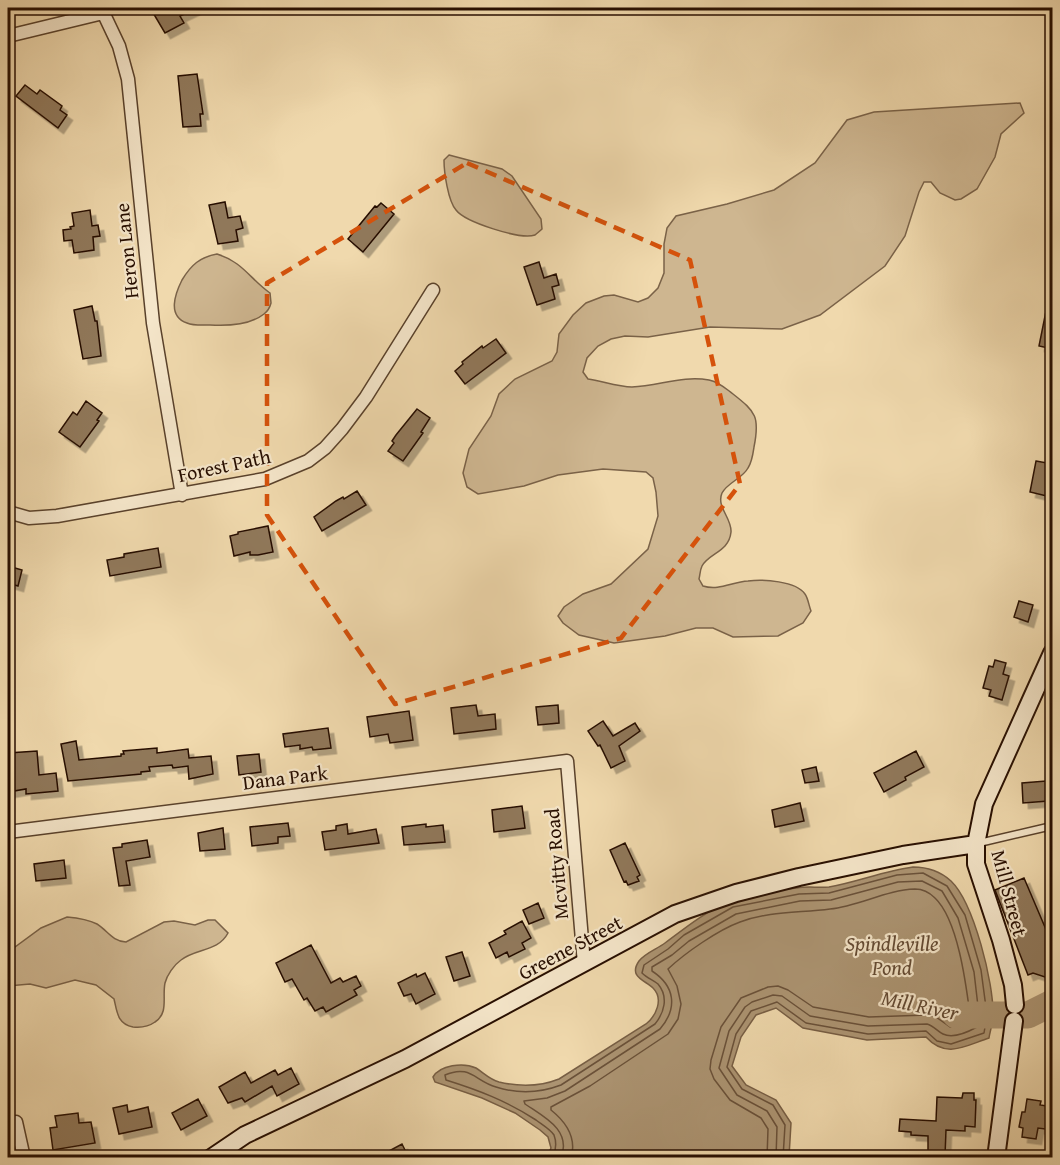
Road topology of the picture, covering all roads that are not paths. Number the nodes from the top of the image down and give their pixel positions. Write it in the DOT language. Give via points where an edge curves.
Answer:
graph roads {
  1 [pos="102,10"];
  2 [pos="8,36"];
  3 [pos="434,290"];
  4 [pos="182,495"];
  5 [pos="8,512"];
  6 [pos="1053,653"];
  7 [pos="567,761"];
  8 [pos="1053,826"];
  9 [pos="8,832"];
  10 [pos="976,844"];
  11 [pos="584,963"];
  12 [pos="16,1122"];
  13 [pos="24,1158"];
  14 [pos="211,1158"];
  15 [pos="996,1158"];
  1 -- 2 [label="street"];
  1 -- 4 [label="street, Heron Lane" via="119,46 128,79 153,323"];
  3 -- 4 [label="street, Forest Path" via="366,397 342,429 308,461 265,479"];
  4 -- 5 [label="street, Forest Path" via="42,518"];
  6 -- 10 [label="street, Mill Street" via="984,804"];
  7 -- 9 [label="street, Dana Park"];
  7 -- 11 [label="street, Mcvitty Road"];
  8 -- 10 [label="lane"];
  10 -- 11 [label="street, Greene Street" via="840,868 736,893 675,914"];
  10 -- 15 [label="street, Mill Street" via="976,864 1013,985 1015,1013"];
  11 -- 14 [label="street, Greene Street" via="405,1059 244,1135"];
  12 -- 13 [label="street"];
}
